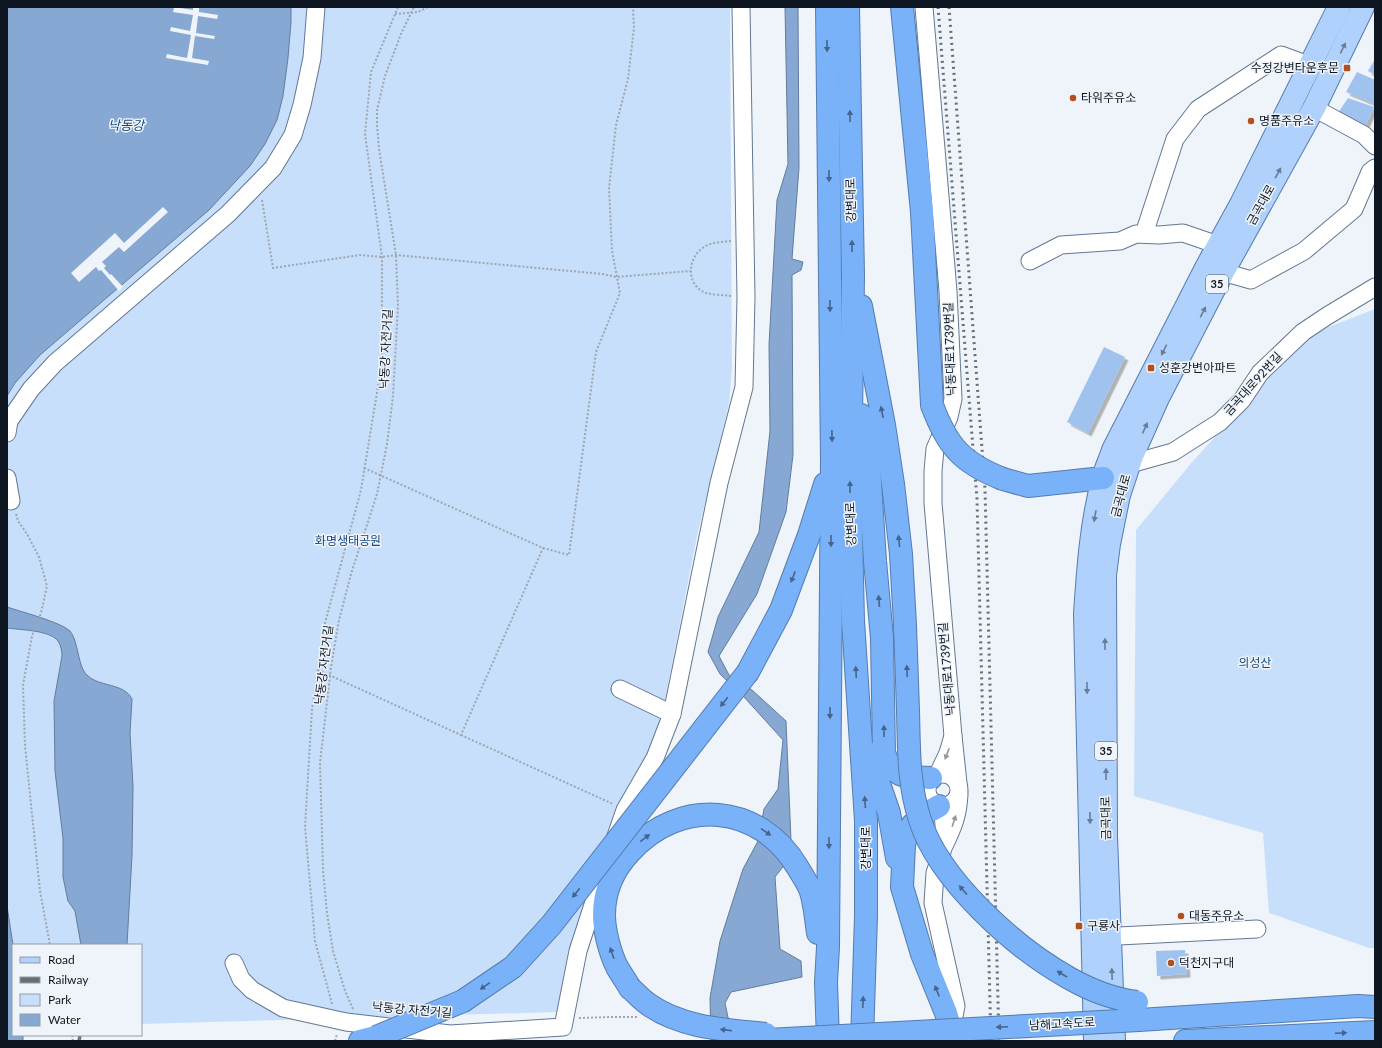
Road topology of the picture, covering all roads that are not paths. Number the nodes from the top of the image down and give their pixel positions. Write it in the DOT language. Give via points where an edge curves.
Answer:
graph roads {
  1 [pos="316,7"];
  2 [pos="741,7"];
  3 [pos="827,7"];
  4 [pos="848,7"];
  5 [pos="902,7"];
  6 [pos="924,7"];
  7 [pos="1339,7"];
  8 [pos="1363,7"];
  9 [pos="1300,62"];
  10 [pos="1295,99"];
  11 [pos="1314,108"];
  12 [pos="1375,146"];
  13 [pos="1375,168"];
  14 [pos="1144,234"];
  15 [pos="1218,245"];
  16 [pos="1030,261"];
  17 [pos="1224,272"];
  18 [pos="853,275"];
  19 [pos="1375,287"];
  20 [pos="851,379"];
  21 [pos="7,433"];
  22 [pos="832,460"];
  23 [pos="1130,464"];
  24 [pos="7,478"];
  25 [pos="1103,478"];
  26 [pos="11,501"];
  27 [pos="620,690"];
  28 [pos="858,699"];
  29 [pos="672,714"];
  30 [pos="953,736"];
  31 [pos="934,776"];
  32 [pos="958,789"];
  33 [pos="940,806"];
  34 [pos="944,846"];
  35 [pos="902,887"];
  36 [pos="1257,929"];
  37 [pos="1102,937"];
  38 [pos="234,963"];
  39 [pos="826,982"];
  40 [pos="1366,1006"];
  41 [pos="1138,1011"];
  42 [pos="954,1032"];
  43 [pos="1375,1032"];
  44 [pos="807,1038"];
  45 [pos="1249,1039"];
  46 [pos="360,1041"];
  47 [pos="749,1041"];
  48 [pos="828,1041"];
  49 [pos="862,1041"];
  50 [pos="1095,1041"];
  51 [pos="1114,1041"];
  52 [pos="1185,1041"];
  1 -- 21 [label="street" via="312,58 302,105 293,135 272,168 228,214 55,363 31,389 9,421"];
  2 -- 29 [label="street" via="746,297 744,387 719,483"];
  3 -- 22 [label="highway, 강변대로, one-way"];
  18 -- 4 [label="highway, 강변대로, one-way"];
  5 -- 25 [label="highway, bridge" via="922,212 932,405 939,424 949,443 959,454 980,469 1003,479 1028,486"];
  6 -- 30 [label="street, 낙동대로1739번길" via="948,291 953,399 949,417 935,449 933,503"];
  7 -- 10 [label="main road, 금곡대로 / 35"];
  11 -- 8 [label="main road, 금곡대로 / 35, one-way"];
  9 -- 14 [label="street" via="1280,55 1198,109 1175,139"];
  10 -- 11 [label="main road" via="1301,105"];
  10 -- 15 [label="main road, 금곡대로 / 35"];
  11 -- 12 [label="street" via="1364,135"];
  17 -- 11 [label="main road, 금곡대로 / 35, one-way"];
  13 -- 17 [label="street" via="1370,172 1354,209 1304,251 1251,280"];
  14 -- 15 [label="street" via="1183,233"];
  14 -- 16 [label="street" via="1113,242 1061,245"];
  15 -- 25 [label="main road, 금곡대로 / 35, one-way" via="1113,450"];
  23 -- 17 [label="main road, 금곡대로 / 35, one-way" via="1158,398"];
  18 -- 20 [label="highway, 강변대로"];
  41 -- 18 [label="highway, one-way, bridge" via="1069,979 999,927 952,878 933,848 918,815 910,778 901,554 893,484 866,327"];
  19 -- 23 [label="street, 금곡대로92번길" via="1303,332 1260,373 1242,400 1220,422 1173,452"];
  28 -- 20 [label="highway, 강변대로, one-way" via="853,621 850,490"];
  31 -- 20 [label="highway, one-way" via="906,777 894,772 884,753 882,638 870,473 862,422"];
  22 -- 39 [label="highway, 강변대로, one-way"];
  22 -- 46 [label="highway, one-way, bridge" via="809,535 781,610 748,672 552,924 513,967 463,1001 376,1037"];
  23 -- 25 [label="street, 금곡대로92번길"];
  37 -- 23 [label="main road, 금곡대로 / 35, one-way" via="1106,837 1105,575 1119,495"];
  24 -- 26 [label="street"];
  25 -- 37 [label="main road, 금곡대로 / 35, one-way" via="1094,516 1085,614"];
  27 -- 29 [label="street"];
  28 -- 35 [label="highway" via="876,774 889,813"];
  49 -- 28 [label="highway, 강변대로, one-way" via="866,821"];
  29 -- 38 [label="street" via="655,758 625,810 578,951 563,1027 450,1034 335,1020 283,1008 252,990 241,979"];
  30 -- 31 [label="street, one-way" via="948,753"];
  30 -- 32 [label="street, 낙동대로1739번길"];
  31 -- 32 [label="street" via="946,773 951,775 955,778"];
  31 -- 33 [label="street" via="927,785 927,794 932,802"];
  32 -- 33 [label="street" via="952,803"];
  34 -- 32 [label="street, 낙동대로1739번길, one-way" via="958,810"];
  33 -- 34 [label="street" via="944,824"];
  33 -- 35 [label="highway" via="913,824 907,833"];
  34 -- 42 [label="street" via="935,873 933,903 956,1006"];
  42 -- 35 [label="highway, one-way" via="922,954"];
  36 -- 37 [label="street"];
  37 -- 50 [label="main road, 금곡대로 / 35"];
  51 -- 37 [label="main road, 금곡대로 / 35, one-way"];
  44 -- 39 [label="highway, one-way, bridge" via="704,1027 665,1015 648,1004 630,988 617,967 605,928 604,914 610,882 631,850 647,836 674,820 710,814 747,821 782,844 811,891"];
  39 -- 48 [label="highway, 강변대로"];
  40 -- 41 [label="highway, 남해고속도로" via="1253,1013"];
  40 -- 41 [label="highway" via="1284,1000 1166,1005"];
  41 -- 44 [label="highway, 남해고속도로, one-way, bridge"];
  45 -- 43 [label="highway, one-way"];
  44 -- 47 [label="highway, 남해고속도로, bridge"];
  45 -- 52 [label="highway"];
}
